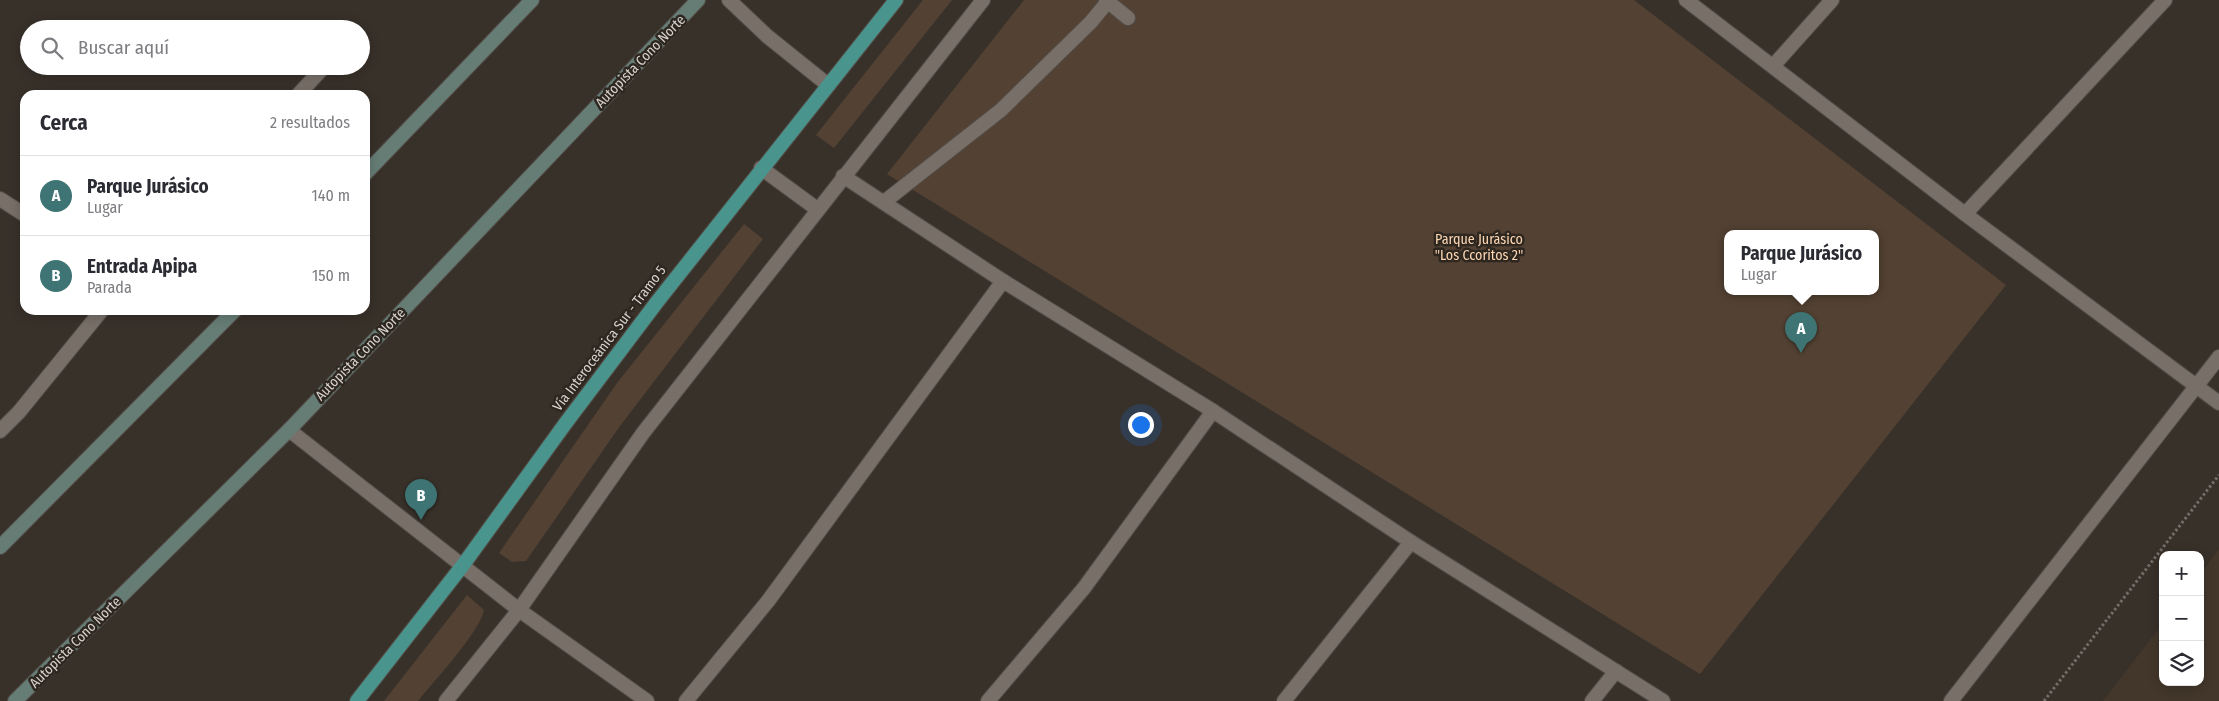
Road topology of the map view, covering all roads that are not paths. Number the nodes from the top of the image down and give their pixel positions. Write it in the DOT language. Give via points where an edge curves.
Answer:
graph roads {
  1 [pos="532,0"];
  2 [pos="698,0"];
  3 [pos="729,0"];
  4 [pos="896,0"];
  5 [pos="983,0"];
  6 [pos="1107,0"];
  7 [pos="1686,0"];
  8 [pos="1832,0"];
  9 [pos="2165,0"];
  10 [pos="1128,18"];
  11 [pos="1773,66"];
  12 [pos="316,75"];
  13 [pos="828,85"];
  14 [pos="303,90"];
  15 [pos="761,168"];
  16 [pos="370,169"];
  17 [pos="843,176"];
  18 [pos="0,199"];
  19 [pos="884,202"];
  20 [pos="817,209"];
  21 [pos="20,212"];
  22 [pos="1965,214"];
  23 [pos="1003,281"];
  24 [pos="98,315"];
  25 [pos="230,315"];
  26 [pos="2219,357"];
  27 [pos="2196,385"];
  28 [pos="2219,403"];
  29 [pos="1213,411"];
  30 [pos="288,430"];
  31 [pos="0,431"];
  32 [pos="1411,542"];
  33 [pos="0,547"];
  34 [pos="463,565"];
  35 [pos="519,610"];
  36 [pos="1616,671"];
  37 [pos="15,701"];
  38 [pos="357,701"];
  39 [pos="446,701"];
  40 [pos="647,701"];
  41 [pos="686,701"];
  42 [pos="988,701"];
  43 [pos="1284,701"];
  44 [pos="1592,701"];
  45 [pos="1663,701"];
  46 [pos="1951,701"];
  1 -- 16 [label="main road"];
  2 -- 30 [label="main road, Autopista Cono Norte"];
  3 -- 13 [label="street" via="767,36"];
  4 -- 13 [label="highway, Vía Interoceánica Sur - Tramo 5"];
  5 -- 17 [label="street"];
  6 -- 10 [label="street"];
  6 -- 19 [label="street" via="1091,22 1000,110"];
  7 -- 11 [label="street"];
  8 -- 11 [label="street"];
  9 -- 22 [label="street"];
  11 -- 22 [label="street"];
  12 -- 14 [label="street"];
  13 -- 15 [label="highway, Vía Interoceánica Sur - Tramo 5"];
  15 -- 20 [label="street"];
  15 -- 34 [label="highway, Vía Interoceánica Sur - Tramo 5" via="565,424"];
  17 -- 19 [label="street"];
  17 -- 20 [label="street"];
  18 -- 21 [label="street"];
  19 -- 23 [label="street"];
  20 -- 35 [label="street" via="643,433"];
  22 -- 27 [label="street"];
  23 -- 29 [label="street"];
  23 -- 41 [label="street" via="768,602"];
  24 -- 31 [label="street"];
  25 -- 33 [label="main road"];
  26 -- 27 [label="street"];
  27 -- 28 [label="street"];
  27 -- 46 [label="street"];
  29 -- 32 [label="street"];
  29 -- 42 [label="street" via="1084,588"];
  30 -- 34 [label="street"];
  30 -- 37 [label="main road, Autopista Cono Norte"];
  32 -- 36 [label="street"];
  32 -- 43 [label="street"];
  34 -- 35 [label="street"];
  34 -- 38 [label="highway, Vía Interoceánica Sur - Tramo 5"];
  35 -- 39 [label="street"];
  35 -- 40 [label="street"];
  36 -- 44 [label="street"];
  36 -- 45 [label="street"];
}
